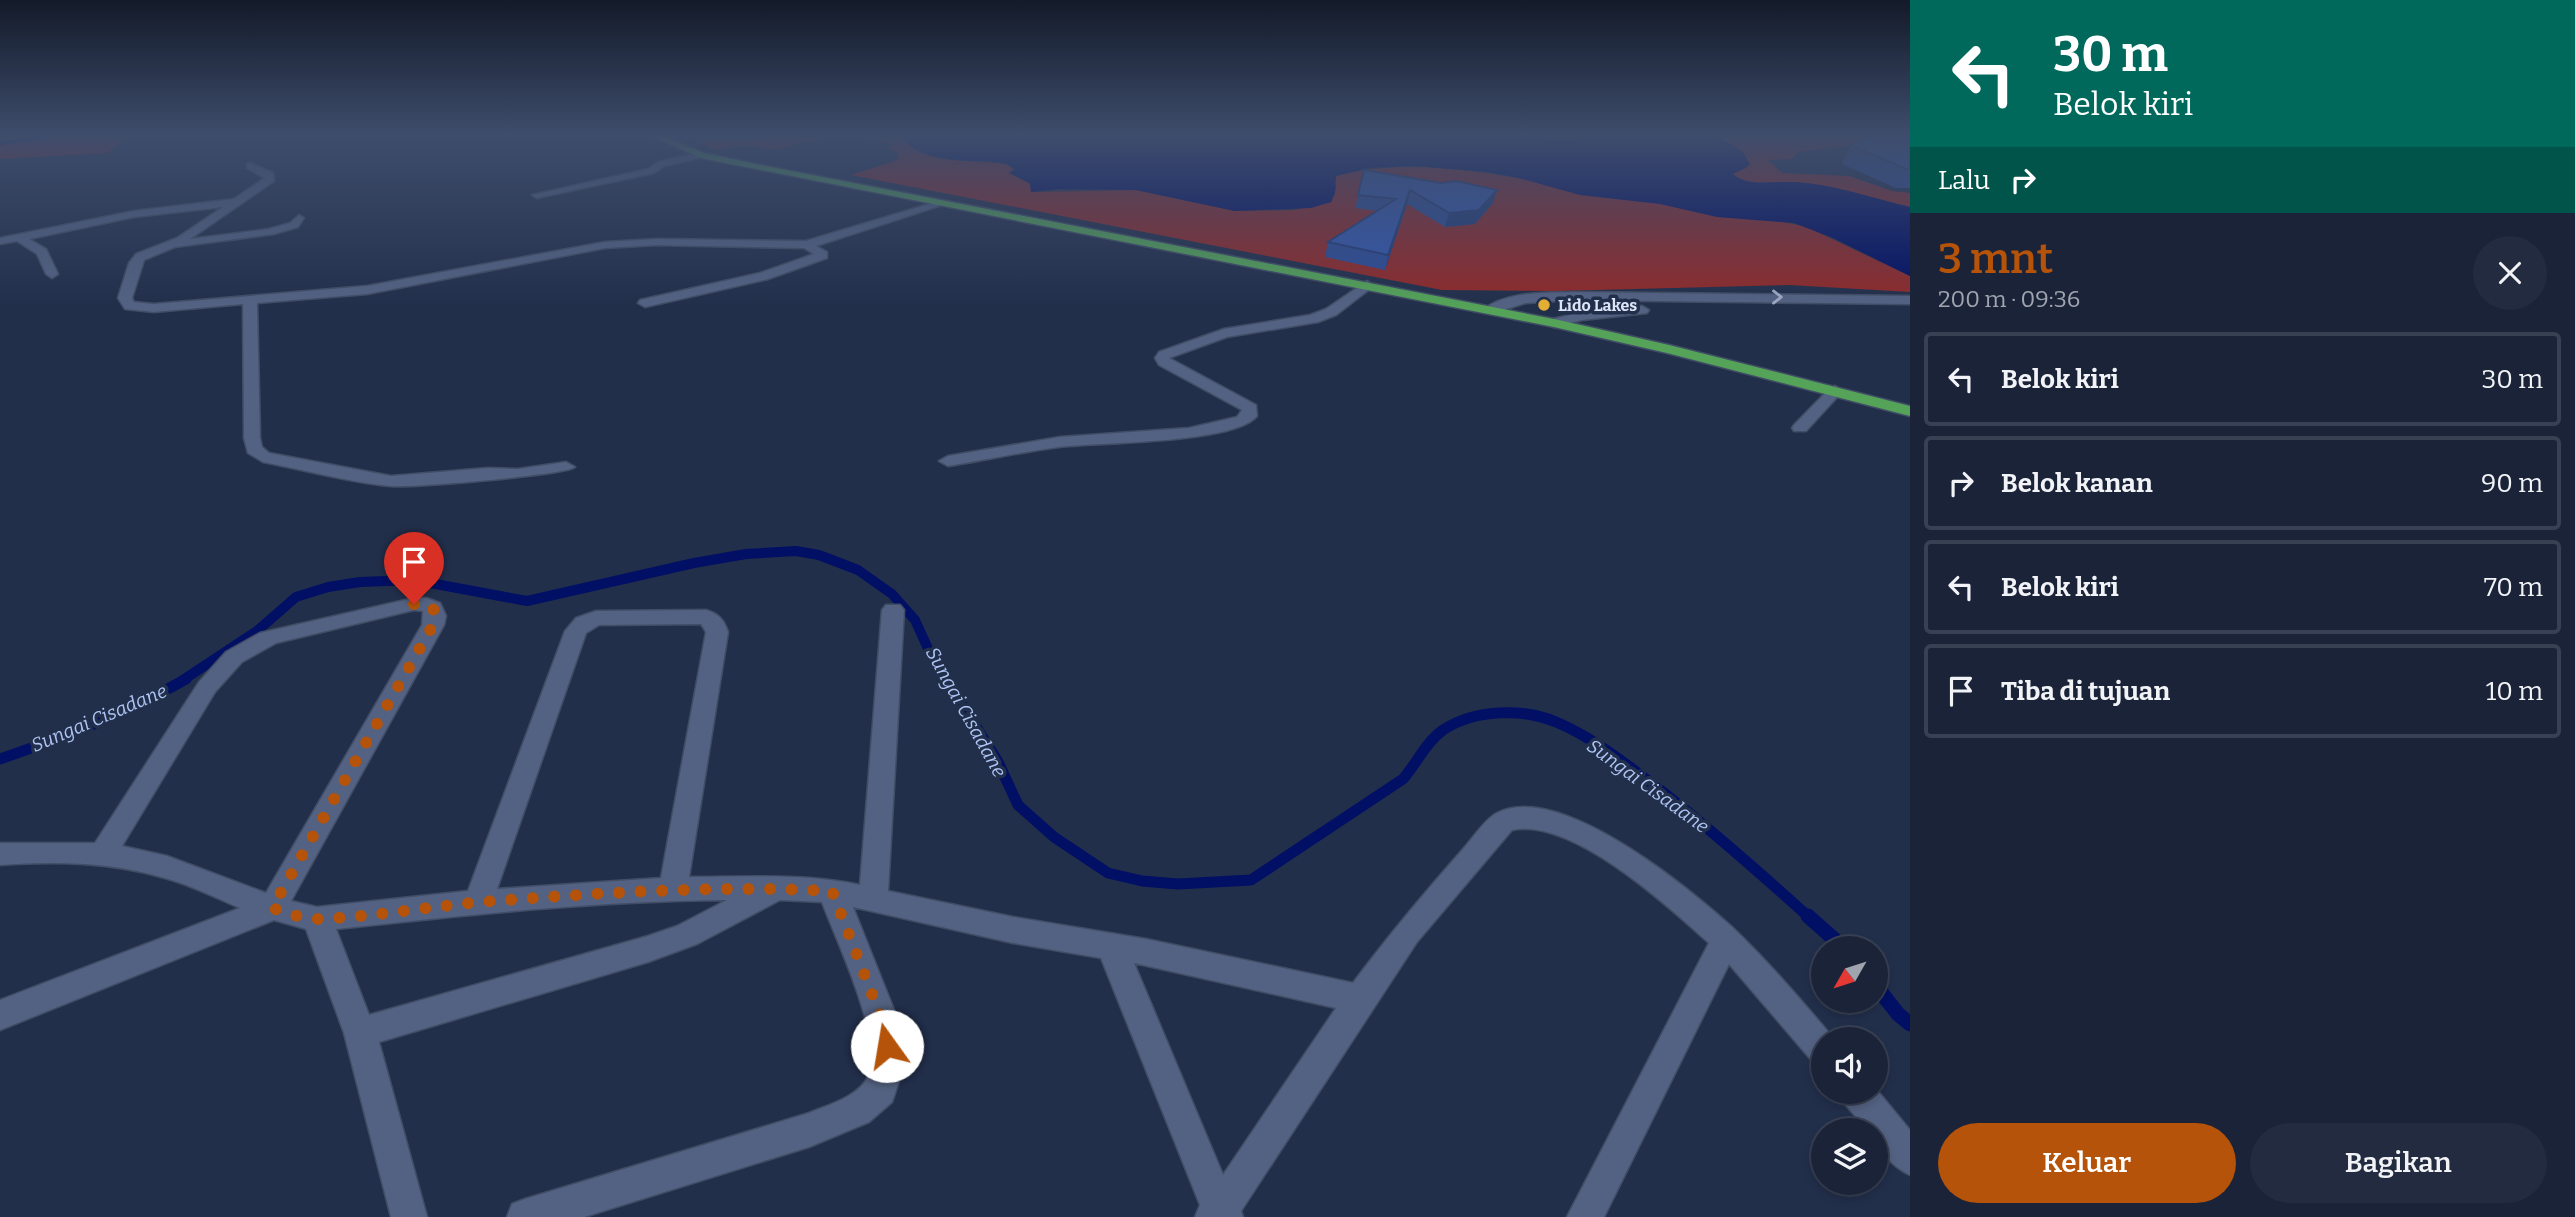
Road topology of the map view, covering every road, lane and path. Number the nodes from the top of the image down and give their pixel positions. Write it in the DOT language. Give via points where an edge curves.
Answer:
graph roads {
  1 [pos="251,193"];
  2 [pos="547,193"];
  3 [pos="885,193"];
  4 [pos="537,195"];
  5 [pos="240,201"];
  6 [pos="940,204"];
  7 [pos="299,218"];
  8 [pos="18,237"];
  9 [pos="0,241"];
  10 [pos="175,244"];
  11 [pos="807,246"];
  12 [pos="52,274"];
  13 [pos="1367,285"];
  14 [pos="1627,297"];
  15 [pos="1552,298"];
  16 [pos="250,300"];
  17 [pos="1910,300"];
  18 [pos="645,303"];
  19 [pos="1490,310"];
  20 [pos="1644,310"];
  21 [pos="1910,310"];
  22 [pos="1582,316"];
  23 [pos="1554,323"];
  24 [pos="1835,391"];
  25 [pos="1910,411"];
  26 [pos="1800,428"];
  27 [pos="947,461"];
  28 [pos="566,467"];
  29 [pos="893,610"];
  30 [pos="104,852"];
  31 [pos="0,854"];
  32 [pos="778,888"];
  33 [pos="673,889"];
  34 [pos="832,891"];
  35 [pos="873,899"];
  36 [pos="478,902"];
  37 [pos="272,908"];
  38 [pos="317,919"];
  39 [pos="1726,940"];
  40 [pos="1113,948"];
  41 [pos="1360,999"];
  42 [pos="0,1015"];
  43 [pos="360,1033"];
  44 [pos="1811,1036"];
  45 [pos="1867,1104"];
  46 [pos="1910,1157"];
  47 [pos="1219,1215"];
  48 [pos="409,1217"];
  49 [pos="525,1217"];
  50 [pos="1585,1217"];
  1 -- 5 [label="street"];
  2 -- 4 [label="street"];
  3 -- 6 [label="highway"];
  5 -- 8 [label="street" via="163,209"];
  5 -- 10 [label="street"];
  6 -- 11 [label="street"];
  6 -- 13 [label="highway"];
  7 -- 10 [label="street" via="294,225 276,231"];
  8 -- 9 [label="street"];
  8 -- 12 [label="street" via="42,252"];
  10 -- 16 [label="street" via="145,254 135,263 125,298 130,306"];
  11 -- 16 [label="street" via="606,245 367,290"];
  11 -- 18 [label="street" via="823,255 764,276"];
  13 -- 19 [label="highway"];
  13 -- 27 [label="street" via="1331,312 1313,319 1224,333 1161,358 1250,408 1242,421 1189,433 1068,441"];
  14 -- 15 [label="street"];
  14 -- 17 [label="street, one-way"];
  14 -- 20 [label="street"];
  15 -- 19 [label="street" via="1514,301"];
  15 -- 22 [label="street"];
  16 -- 28 [label="street" via="251,439 263,457 391,481"];
  19 -- 23 [label="highway"];
  20 -- 21 [label="street"];
  20 -- 22 [label="street"];
  22 -- 23 [label="street"];
  23 -- 24 [label="highway"];
  24 -- 25 [label="highway"];
  24 -- 26 [label="street"];
  29 -- 35 [label="street"];
  30 -- 31 [label="street"];
  30 -- 37 [label="street" via="190,874"];
  30 -- 37 [label="street" via="207,687 234,657 285,633 395,606 426,604 433,608 433,625"];
  32 -- 33 [label="street"];
  32 -- 34 [label="street"];
  32 -- 43 [label="street" via="697,930 648,949"];
  33 -- 36 [label="street"];
  33 -- 36 [label="street" via="717,632 706,617 596,618 576,632"];
  34 -- 35 [label="street"];
  34 -- 49 [label="street" via="886,1030 889,1063 880,1090 857,1110 809,1130"];
  35 -- 40 [label="street"];
  36 -- 38 [label="street"];
  37 -- 38 [label="street"];
  37 -- 42 [label="street"];
  38 -- 43 [label="street"];
  39 -- 41 [label="street" via="1649,878 1584,835 1548,820 1515,816 1504,821 1407,933"];
  39 -- 44 [label="street"];
  39 -- 50 [label="street"];
  40 -- 41 [label="street"];
  40 -- 47 [label="street"];
  41 -- 47 [label="street"];
  43 -- 48 [label="street"];
  45 -- 46 [label="street"];
}
